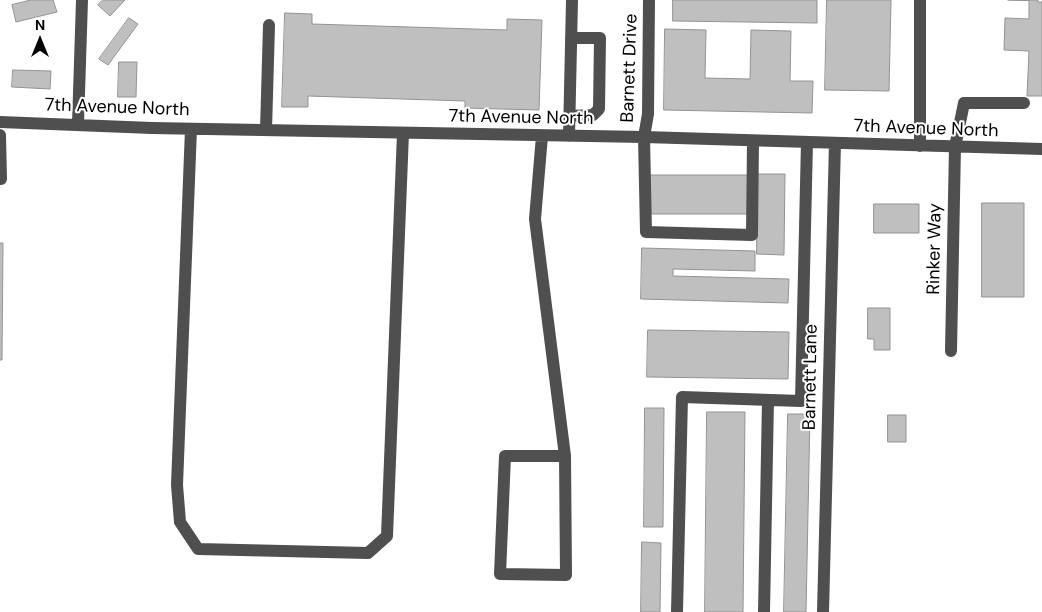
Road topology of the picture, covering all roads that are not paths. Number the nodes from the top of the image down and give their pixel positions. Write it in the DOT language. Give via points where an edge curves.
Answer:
graph roads {
  1 [pos="82,0"];
  2 [pos="572,0"];
  3 [pos="649,0"];
  4 [pos="920,0"];
  5 [pos="269,24"];
  6 [pos="571,38"];
  7 [pos="1024,104"];
  8 [pos="570,116"];
  9 [pos="0,122"];
  10 [pos="78,124"];
  11 [pos="191,128"];
  12 [pos="266,130"];
  13 [pos="403,133"];
  14 [pos="0,134"];
  15 [pos="542,136"];
  16 [pos="569,136"];
  17 [pos="644,137"];
  18 [pos="753,141"];
  19 [pos="807,142"];
  20 [pos="835,143"];
  21 [pos="920,146"];
  22 [pos="955,147"];
  23 [pos="1042,150"];
  24 [pos="1,179"];
  25 [pos="951,351"];
  26 [pos="768,400"];
  27 [pos="565,456"];
  28 [pos="677,612"];
  29 [pos="764,612"];
  30 [pos="823,612"];
  1 -- 10 [label="street"];
  2 -- 6 [label="street"];
  3 -- 17 [label="street, Barnett Drive" via="648,114"];
  4 -- 21 [label="street"];
  5 -- 12 [label="street"];
  6 -- 8 [label="street"];
  6 -- 8 [label="street" via="600,38 598,109 593,115"];
  7 -- 22 [label="street, Rinker Way" via="964,103"];
  8 -- 16 [label="street"];
  9 -- 10 [label="street, 7th Avenue North"];
  10 -- 11 [label="street, 7th Avenue North"];
  11 -- 12 [label="street, 7th Avenue North"];
  11 -- 13 [label="street" via="177,485 180,522 198,549 368,553 387,536"];
  12 -- 13 [label="street, 7th Avenue North"];
  13 -- 15 [label="street, 7th Avenue North"];
  14 -- 24 [label="street"];
  15 -- 16 [label="street, 7th Avenue North"];
  15 -- 27 [label="street" via="535,219"];
  16 -- 17 [label="street, 7th Avenue North"];
  17 -- 18 [label="street, 7th Avenue North"];
  17 -- 18 [label="street, Barnett Drive" via="646,232 665,233 752,235"];
  18 -- 19 [label="street, 7th Avenue North"];
  19 -- 20 [label="street, 7th Avenue North"];
  19 -- 26 [label="street" via="801,401"];
  20 -- 21 [label="street, 7th Avenue North"];
  20 -- 30 [label="street, Barnett Lane"];
  21 -- 22 [label="street, 7th Avenue North"];
  22 -- 23 [label="street, 7th Avenue North"];
  22 -- 25 [label="street, Rinker Way"];
  26 -- 28 [label="street" via="682,397"];
  26 -- 29 [label="street"];
  27 -- 27 [label="street" via="566,574 500,574 505,456"];
}
